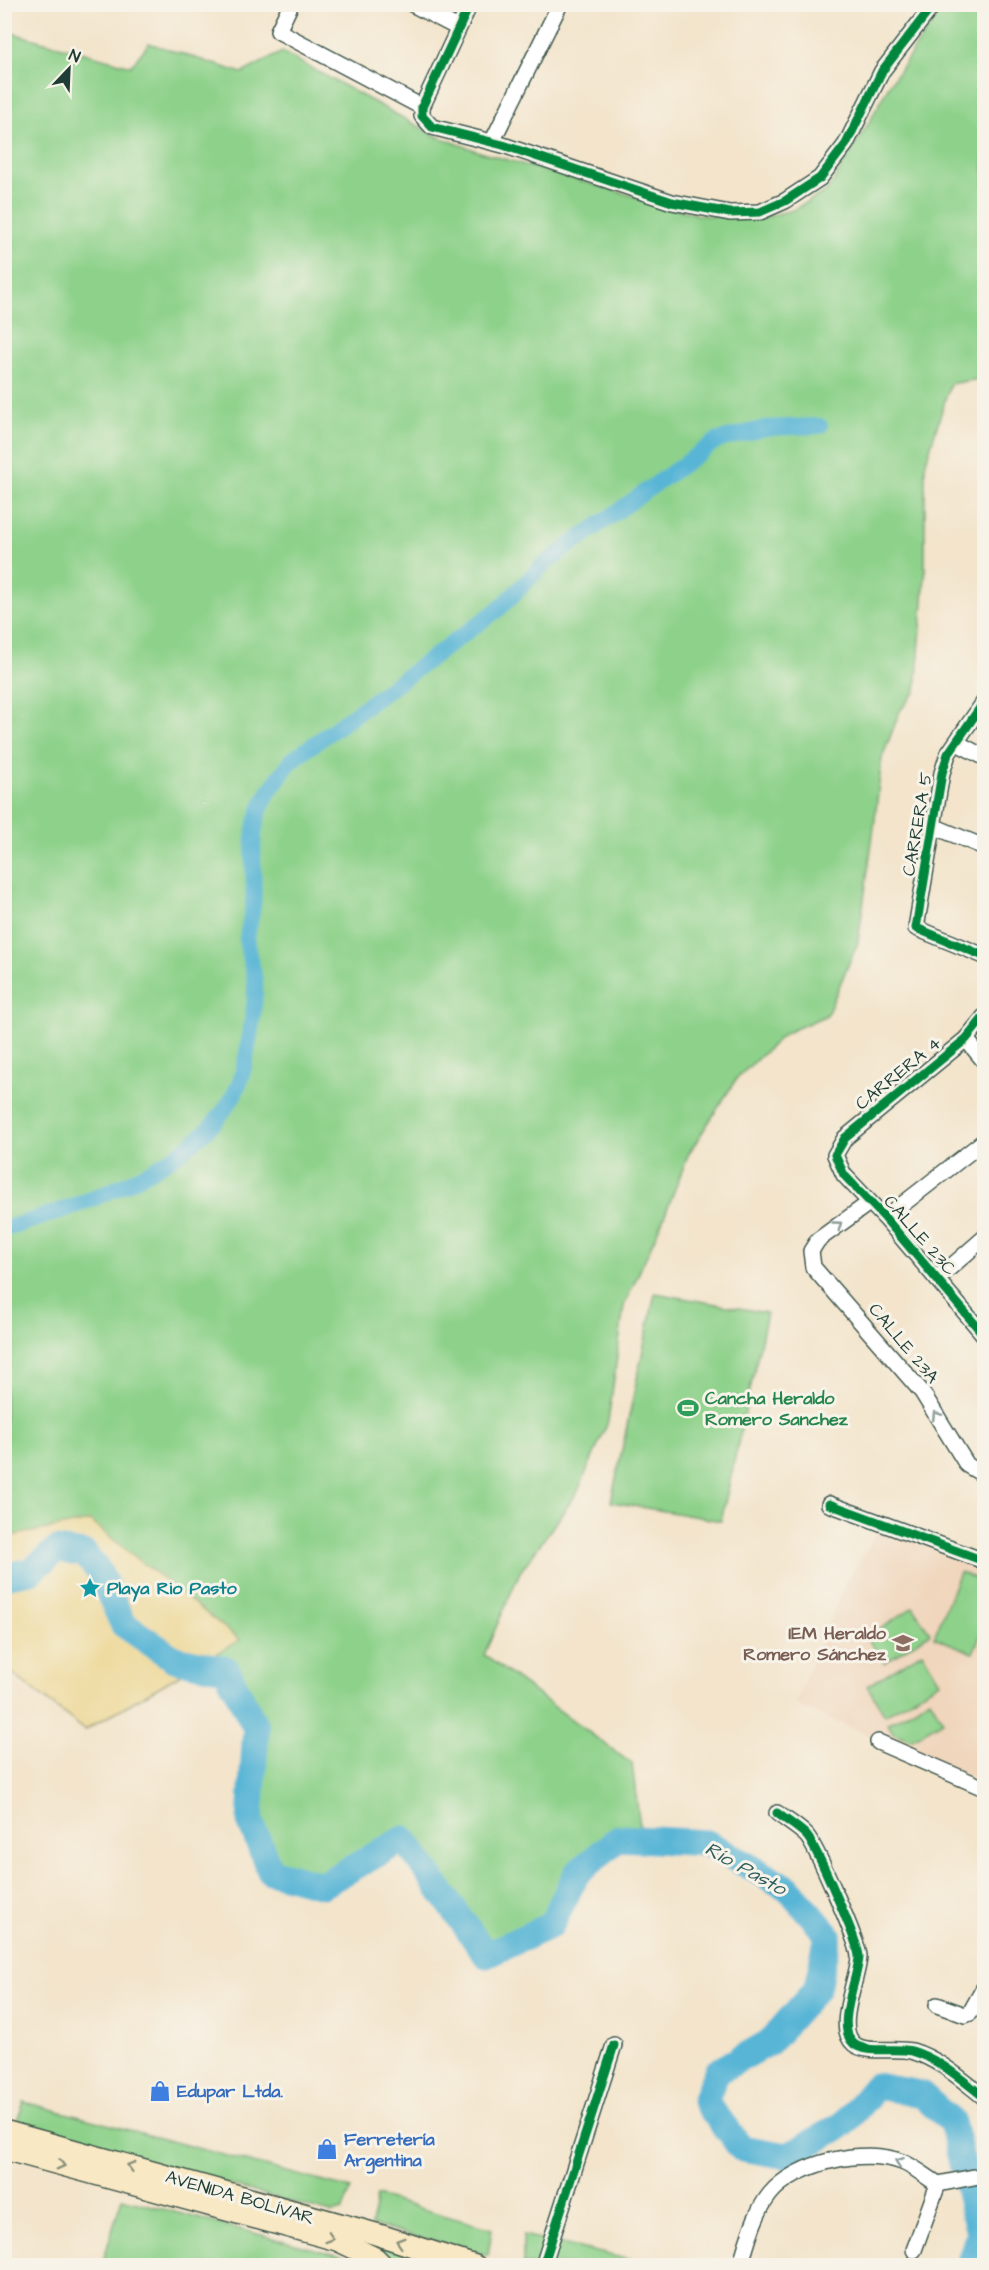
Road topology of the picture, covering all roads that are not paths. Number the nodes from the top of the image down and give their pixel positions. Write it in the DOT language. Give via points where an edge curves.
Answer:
graph roads {
  1 [pos="291,4"];
  2 [pos="412,4"];
  3 [pos="470,4"];
  4 [pos="560,4"];
  5 [pos="934,4"];
  6 [pos="459,28"];
  7 [pos="422,107"];
  8 [pos="492,141"];
  9 [pos="984,702"];
  10 [pos="957,743"];
  11 [pos="984,757"];
  12 [pos="933,826"];
  13 [pos="984,847"];
  14 [pos="984,957"];
  15 [pos="984,1017"];
  16 [pos="966,1039"];
  17 [pos="984,1061"];
  18 [pos="984,1141"];
  19 [pos="835,1155"];
  20 [pos="869,1203"];
  21 [pos="885,1218"];
  22 [pos="984,1238"];
  23 [pos="937,1279"];
  24 [pos="984,1335"];
  25 [pos="984,1475"];
  26 [pos="829,1504"];
  27 [pos="984,1561"];
  28 [pos="878,1742"];
  29 [pos="984,1788"];
  30 [pos="777,1813"];
  31 [pos="984,1988"];
  32 [pos="937,2005"];
  33 [pos="614,2045"];
  34 [pos="984,2097"];
  35 [pos="4,2131"];
  36 [pos="4,2149"];
  37 [pos="977,2176"];
  38 [pos="944,2183"];
  39 [pos="914,2250"];
  40 [pos="383,2265"];
  41 [pos="476,2265"];
  42 [pos="543,2265"];
  43 [pos="740,2265"];
  1 -- 7 [label="street" via="278,31"];
  2 -- 6 [label="street"];
  3 -- 6 [label="street"];
  4 -- 8 [label="street"];
  5 -- 8 [label="street" via="882,72 846,144 820,178 760,212 730,213 672,202"];
  6 -- 7 [label="street"];
  7 -- 8 [label="street" via="423,116 432,127"];
  9 -- 10 [label="street, CARRERA 5"];
  10 -- 11 [label="street"];
  10 -- 12 [label="street, CARRERA 5" via="948,754 942,774"];
  12 -- 13 [label="street"];
  12 -- 14 [label="street, CARRERA 5" via="916,928"];
  15 -- 16 [label="street, CARRERA 4"];
  16 -- 17 [label="street"];
  16 -- 19 [label="street, CARRERA 4" via="845,1138"];
  18 -- 21 [label="street"];
  19 -- 20 [label="street, CALLE 23C" via="844,1175"];
  20 -- 21 [label="street, CALLE 23C"];
  25 -- 20 [label="street, CALLE 23A, one-way" via="967,1465 922,1392 813,1267 811,1251 819,1240"];
  21 -- 23 [label="street, CALLE 23C"];
  22 -- 23 [label="street"];
  23 -- 24 [label="street, CALLE 23C"];
  26 -- 27 [label="street"];
  28 -- 29 [label="street"];
  30 -- 34 [label="street" via="807,1836 821,1859 859,1954 848,2008 848,2036 863,2048 910,2051 928,2057"];
  31 -- 32 [label="street" via="965,2015"];
  33 -- 42 [label="street"];
  41 -- 35 [label="main road, AVENIDA BOLÍVAR, one-way"];
  36 -- 40 [label="main road, AVENIDA BOLÍVAR, one-way" via="337,2240"];
  37 -- 38 [label="street"];
  38 -- 39 [label="street"];
  38 -- 43 [label="street, one-way" via="903,2162 872,2156 832,2160 791,2176 771,2193 755,2221"];
}
